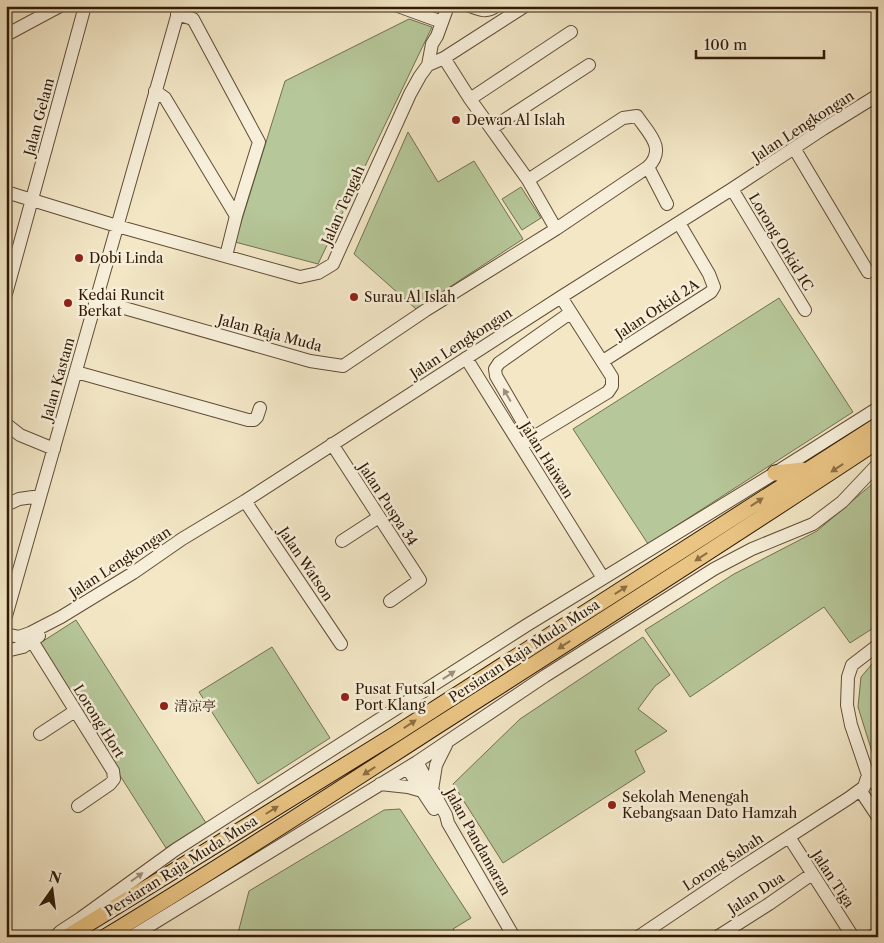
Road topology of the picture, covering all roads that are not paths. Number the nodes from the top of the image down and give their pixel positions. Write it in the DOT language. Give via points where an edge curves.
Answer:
graph roads {
  1 [pos="60,6"];
  2 [pos="85,6"];
  3 [pos="398,6"];
  4 [pos="448,6"];
  5 [pos="470,6"];
  6 [pos="496,6"];
  7 [pos="525,6"];
  8 [pos="179,10"];
  9 [pos="442,22"];
  10 [pos="571,32"];
  11 [pos="6,35"];
  12 [pos="444,58"];
  13 [pos="428,65"];
  14 [pos="589,65"];
  15 [pos="156,92"];
  16 [pos="878,95"];
  17 [pos="470,99"];
  18 [pos="492,128"];
  19 [pos="794,148"];
  20 [pos="648,167"];
  21 [pos="528,180"];
  22 [pos="732,189"];
  23 [pos="6,192"];
  24 [pos="32,199"];
  25 [pos="667,204"];
  26 [pos="236,216"];
  27 [pos="679,223"];
  28 [pos="117,226"];
  29 [pos="556,229"];
  30 [pos="226,256"];
  31 [pos="868,272"];
  32 [pos="7,289"];
  33 [pos="561,297"];
  34 [pos="96,300"];
  35 [pos="805,310"];
  36 [pos="570,313"];
  37 [pos="466,358"];
  38 [pos="603,362"];
  39 [pos="76,372"];
  40 [pos="260,408"];
  41 [pos="878,408"];
  42 [pos="6,424"];
  43 [pos="878,425"];
  44 [pos="532,438"];
  45 [pos="878,441"];
  46 [pos="332,444"];
  47 [pos="521,446"];
  48 [pos="54,449"];
  49 [pos="878,464"];
  50 [pos="808,470"];
  51 [pos="775,473"];
  52 [pos="40,496"];
  53 [pos="245,501"];
  54 [pos="6,505"];
  55 [pos="379,517"];
  56 [pos="342,541"];
  57 [pos="603,578"];
  58 [pos="390,601"];
  59 [pos="6,616"];
  60 [pos="61,617"];
  61 [pos="6,634"];
  62 [pos="32,641"];
  63 [pos="341,644"];
  64 [pos="878,645"];
  65 [pos="6,651"];
  66 [pos="75,711"];
  67 [pos="40,734"];
  68 [pos="448,743"];
  69 [pos="412,765"];
  70 [pos="868,775"];
  71 [pos="380,784"];
  72 [pos="878,787"];
  73 [pos="427,790"];
  74 [pos="860,790"];
  75 [pos="78,806"];
  76 [pos="878,817"];
  77 [pos="789,837"];
  78 [pos="812,874"];
  79 [pos="878,933"];
  80 [pos="55,937"];
  81 [pos="67,937"];
  82 [pos="104,937"];
  83 [pos="131,937"];
  84 [pos="514,937"];
  85 [pos="638,937"];
  86 [pos="717,937"];
  87 [pos="853,937"];
  88 [pos="871,937"];
  1 -- 11 [label="street"];
  2 -- 24 [label="street, Jalan Gelam"];
  3 -- 9 [label="street"];
  4 -- 9 [label="street, Jalan Tengah"];
  5 -- 6 [label="street" via="483,11"];
  7 -- 12 [label="street"];
  8 -- 15 [label="street, Jalan Kastam"];
  8 -- 26 [label="street" via="193,19 259,142"];
  9 -- 13 [label="street, Jalan Tengah" via="432,44"];
  10 -- 17 [label="street"];
  12 -- 13 [label="street"];
  12 -- 17 [label="street"];
  13 -- 30 [label="street, Jalan Tengah" via="410,94 332,264 300,277"];
  14 -- 18 [label="street"];
  15 -- 26 [label="street" via="165,98"];
  15 -- 28 [label="street, Jalan Kastam"];
  16 -- 19 [label="street, Jalan Lengkongan"];
  17 -- 18 [label="street"];
  18 -- 21 [label="street"];
  19 -- 22 [label="street, Jalan Lengkongan"];
  19 -- 31 [label="street"];
  20 -- 21 [label="street" via="654,162 657,145 637,116 623,118"];
  20 -- 25 [label="street"];
  20 -- 29 [label="street, Jalan Raja Muda"];
  21 -- 29 [label="street"];
  22 -- 27 [label="street, Jalan Lengkongan"];
  22 -- 35 [label="street, Lorong Orkid 1C"];
  23 -- 24 [label="street, Jalan Tengah"];
  24 -- 28 [label="street, Jalan Tengah"];
  24 -- 32 [label="street, Jalan Gelam"];
  26 -- 30 [label="street"];
  27 -- 33 [label="street, Jalan Lengkongan"];
  27 -- 38 [label="street, Jalan Orkid 2A" via="714,287"];
  28 -- 30 [label="street, Jalan Tengah"];
  28 -- 34 [label="street, Jalan Kastam"];
  29 -- 34 [label="street, Jalan Raja Muda" via="343,366 310,361"];
  33 -- 36 [label="street"];
  33 -- 37 [label="street, Jalan Lengkongan"];
  34 -- 39 [label="street, Jalan Kastam"];
  36 -- 38 [label="street"];
  44 -- 36 [label="street, one-way" via="495,369"];
  37 -- 46 [label="street, Jalan Lengkongan"];
  37 -- 47 [label="street, Jalan Haiwan"];
  38 -- 44 [label="street" via="612,377 608,392"];
  39 -- 40 [label="street" via="248,420 258,417"];
  39 -- 48 [label="street, Jalan Kastam"];
  41 -- 51 [label="street"];
  42 -- 48 [label="street" via="20,435"];
  43 -- 50 [label="main road, Persiaran Raja Muda Musa"];
  44 -- 47 [label="street"];
  45 -- 82 [label="main road, Persiaran Raja Muda Musa, one-way" via="290,822"];
  46 -- 53 [label="street, Jalan Lengkongan"];
  46 -- 55 [label="street, Jalan Puspa 34"];
  47 -- 57 [label="street, Jalan Haiwan"];
  48 -- 52 [label="street, Jalan Kastam"];
  49 -- 68 [label="street" via="842,502 813,524 714,569 544,676"];
  50 -- 51 [label="main road"];
  81 -- 50 [label="main road, Persiaran Raja Muda Musa, one-way" via="394,735"];
  51 -- 57 [label="street"];
  52 -- 54 [label="street"];
  52 -- 59 [label="street, Jalan Kastam"];
  53 -- 60 [label="street, Jalan Lengkongan"];
  53 -- 63 [label="street, Jalan Watson"];
  55 -- 56 [label="street"];
  55 -- 58 [label="street, Jalan Puspa 34" via="420,580"];
  80 -- 57 [label="street, one-way" via="175,850"];
  60 -- 61 [label="street, Jalan Lengkongan" via="18,637"];
  60 -- 62 [label="street, Jalan Lengkongan" via="56,625"];
  62 -- 65 [label="street, Jalan Lengkongan"];
  62 -- 66 [label="street, Lorong Hort"];
  64 -- 70 [label="street" via="852,665 847,687 851,725"];
  66 -- 67 [label="street"];
  66 -- 75 [label="street, Lorong Hort" via="113,771 114,779"];
  68 -- 69 [label="street"];
  68 -- 73 [label="street"];
  69 -- 71 [label="street"];
  69 -- 73 [label="street, Jalan Pandamaran"];
  70 -- 72 [label="street"];
  70 -- 74 [label="street, Lorong Sabah"];
  71 -- 73 [label="street"];
  71 -- 83 [label="street"];
  73 -- 84 [label="street, Jalan Pandamaran" via="446,815"];
  74 -- 76 [label="street"];
  74 -- 77 [label="street, Lorong Sabah"];
  77 -- 78 [label="street, Jalan Tiga"];
  77 -- 85 [label="street, Lorong Sabah"];
  78 -- 86 [label="street, Jalan Dua"];
  78 -- 87 [label="street, Jalan Tiga"];
  79 -- 88 [label="street"];
}
